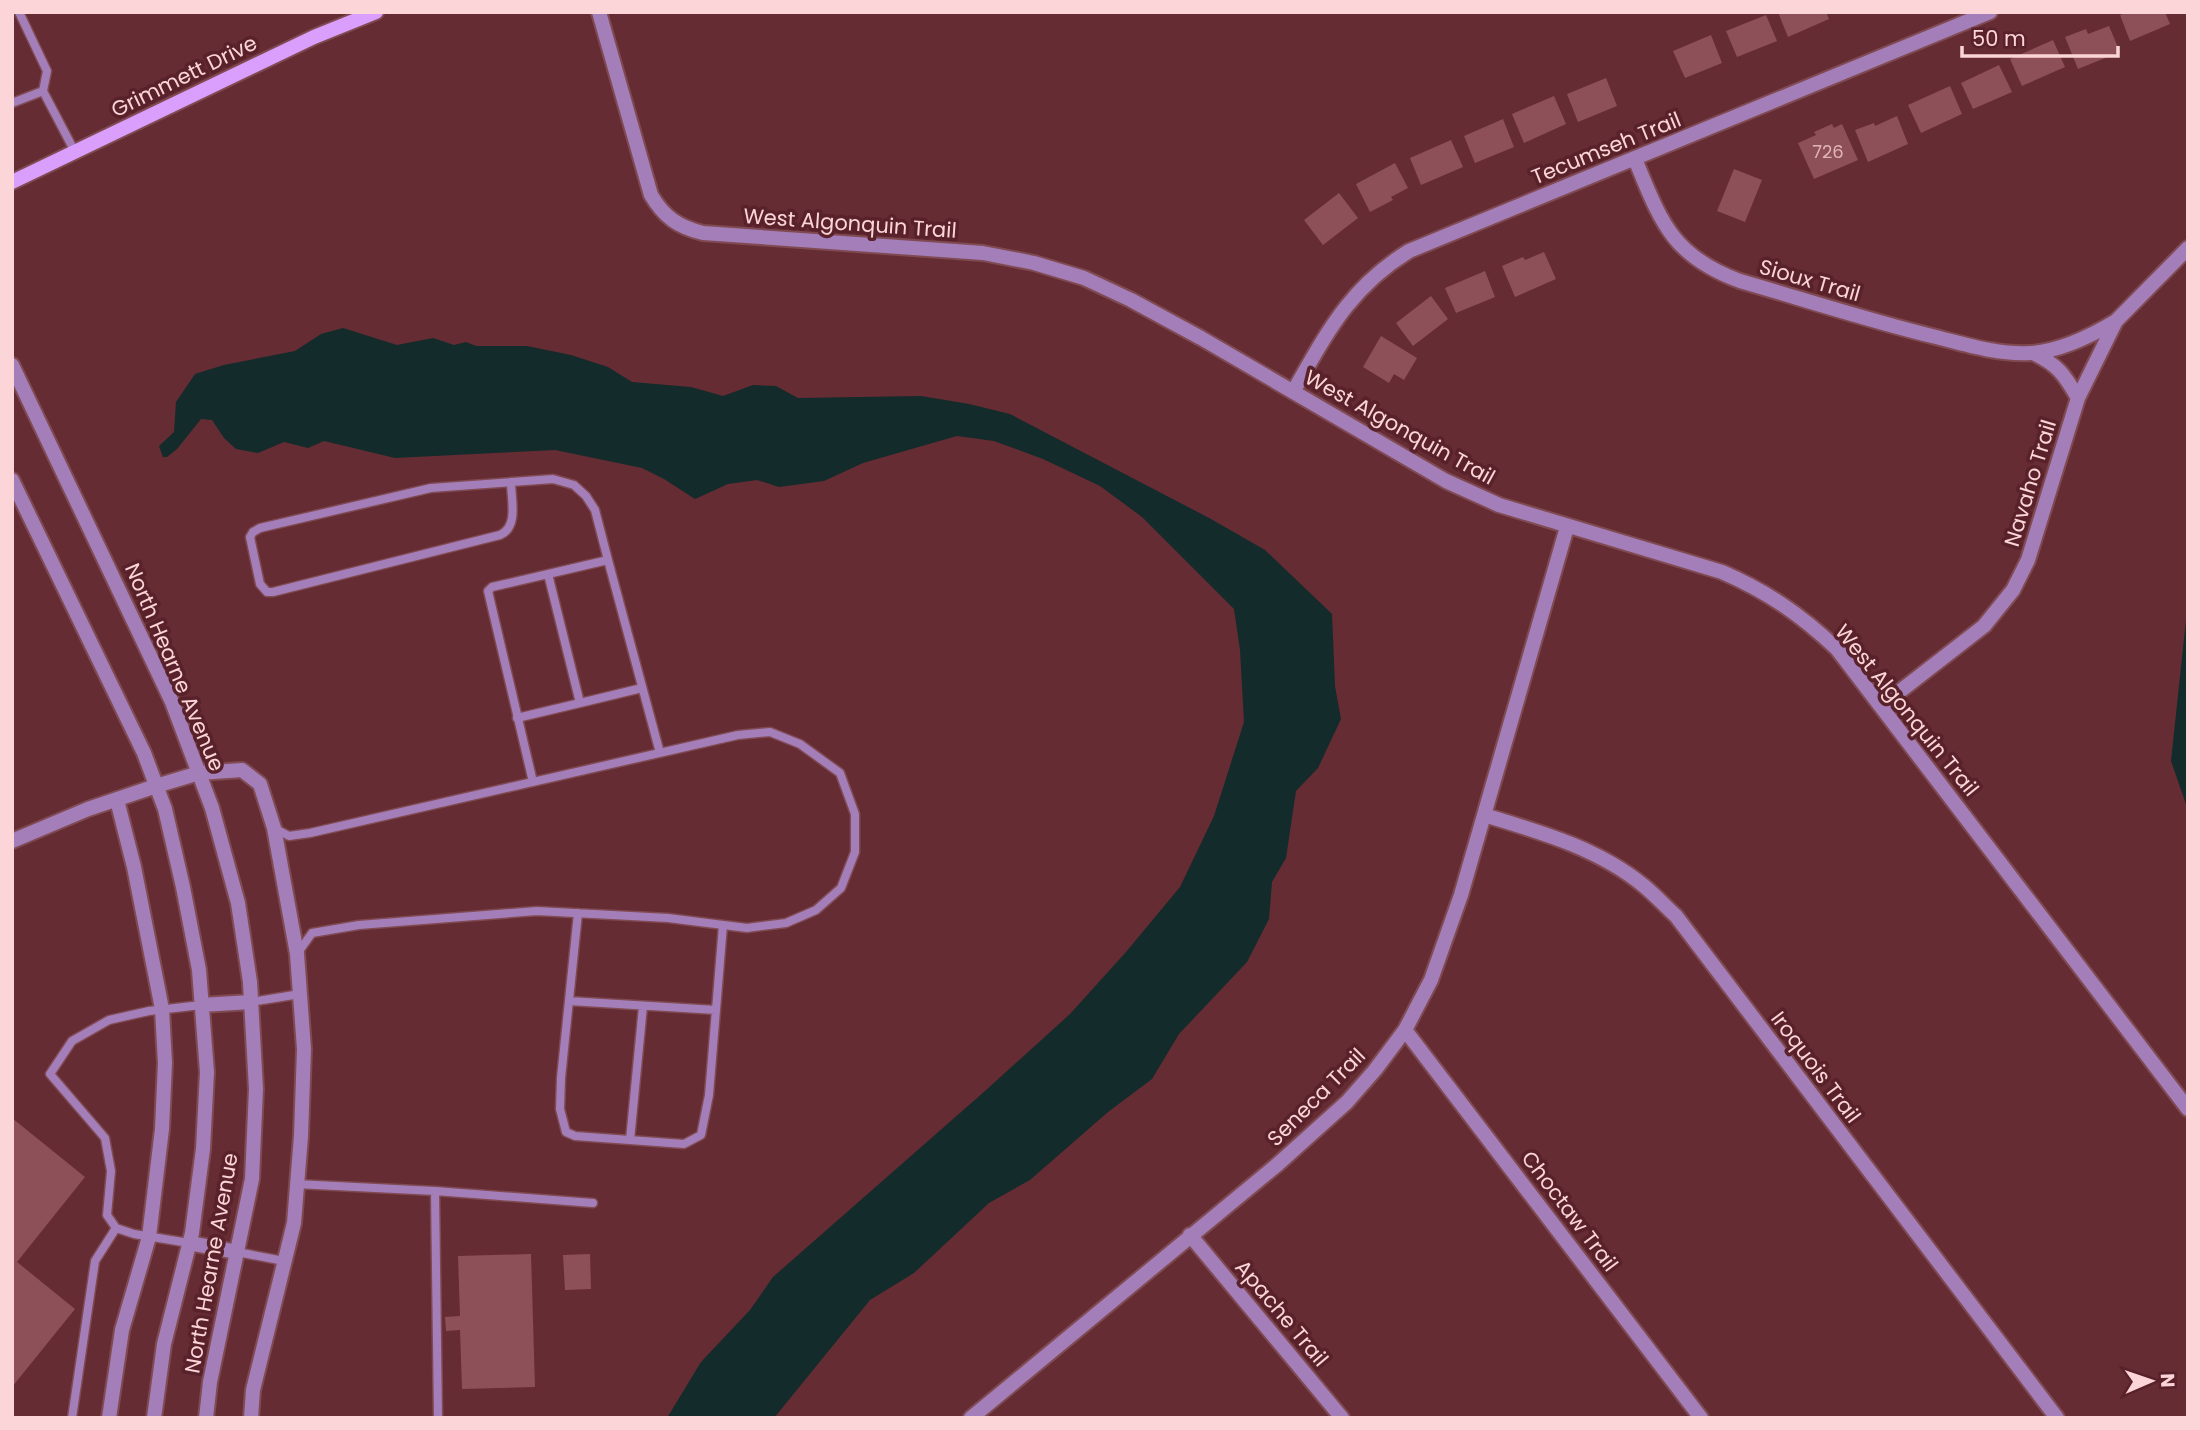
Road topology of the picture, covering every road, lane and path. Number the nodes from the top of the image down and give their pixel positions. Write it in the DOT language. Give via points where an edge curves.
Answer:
graph roads {
  1 [pos="19,12"];
  2 [pos="376,12"];
  3 [pos="599,12"];
  4 [pos="1990,12"];
  5 [pos="43,91"];
  6 [pos="12,103"];
  7 [pos="75,152"];
  8 [pos="1635,159"];
  9 [pos="12,183"];
  10 [pos="2188,248"];
  11 [pos="2116,321"];
  12 [pos="2033,353"];
  13 [pos="12,365"];
  14 [pos="1293,392"];
  15 [pos="2078,398"];
  16 [pos="12,480"];
  17 [pos="511,482"];
  18 [pos="1567,527"];
  19 [pos="608,560"];
  20 [pos="548,574"];
  21 [pos="642,688"];
  22 [pos="580,703"];
  23 [pos="1881,706"];
  24 [pos="517,718"];
  25 [pos="660,753"];
  26 [pos="199,773"];
  27 [pos="533,782"];
  28 [pos="156,786"];
  29 [pos="117,800"];
  30 [pos="1484,815"];
  31 [pos="274,828"];
  32 [pos="12,841"];
  33 [pos="578,913"];
  34 [pos="723,925"];
  35 [pos="297,954"];
  36 [pos="300,994"];
  37 [pos="569,1001"];
  38 [pos="251,1002"];
  39 [pos="201,1005"];
  40 [pos="643,1006"];
  41 [pos="162,1009"];
  42 [pos="716,1010"];
  43 [pos="1405,1030"];
  44 [pos="2188,1109"];
  45 [pos="630,1140"];
  46 [pos="296,1184"];
  47 [pos="435,1191"];
  48 [pos="593,1203"];
  49 [pos="116,1228"];
  50 [pos="1190,1236"];
  51 [pos="149,1237"];
  52 [pos="189,1243"];
  53 [pos="237,1252"];
  54 [pos="284,1261"];
  55 [pos="72,1418"];
  56 [pos="109,1418"];
  57 [pos="154,1418"];
  58 [pos="206,1418"];
  59 [pos="251,1418"];
  60 [pos="438,1418"];
  61 [pos="971,1418"];
  62 [pos="1342,1418"];
  63 [pos="1701,1418"];
  64 [pos="2057,1418"];
  1 -- 5 [label="lane" via="47,71"];
  2 -- 7 [label="main road, Grimmett Drive"];
  3 -- 14 [label="street, West Algonquin Trail" via="651,195 673,222 703,233 983,253 1034,263 1084,278 1131,300"];
  4 -- 8 [label="street, Tecumseh Trail"];
  5 -- 6 [label="lane"];
  5 -- 7 [label="lane"];
  7 -- 9 [label="main road, Grimmett Drive"];
  8 -- 12 [label="street, Sioux Trail" via="1671,236 1714,271 1908,330 1994,352"];
  8 -- 14 [label="street, Tecumseh Trail" via="1389,263 1341,310"];
  10 -- 11 [label="street, Navaho Trail"];
  11 -- 12 [label="street, Sioux Trail" via="2078,340"];
  11 -- 15 [label="street, Navaho Trail"];
  12 -- 15 [label="street" via="2063,372"];
  13 -- 26 [label="street, North Hearne Avenue" via="172,702"];
  14 -- 18 [label="street, West Algonquin Trail" via="1446,481 1499,505"];
  15 -- 23 [label="street, Navaho Trail" via="2028,560 2013,590 1984,626"];
  16 -- 28 [label="street, North Hearne Avenue" via="144,752"];
  17 -- 17 [label="lane" via="431,488 260,528 250,537 260,584 273,592 506,533 512,523"];
  17 -- 19 [label="lane" via="552,479 582,491 595,510"];
  18 -- 23 [label="street, West Algonquin Trail" via="1722,572 1766,593 1807,620 1837,649"];
  18 -- 30 [label="street, Seneca Trail"];
  19 -- 20 [label="lane"];
  19 -- 21 [label="lane"];
  20 -- 22 [label="lane"];
  20 -- 24 [label="lane" via="488,591"];
  21 -- 22 [label="lane"];
  21 -- 25 [label="lane"];
  22 -- 24 [label="lane"];
  23 -- 44 [label="street, West Algonquin Trail"];
  24 -- 27 [label="lane"];
  25 -- 27 [label="lane"];
  25 -- 34 [label="lane" via="769,732 800,744 840,774 855,814 855,852 841,888 816,910 786,922 747,928"];
  26 -- 28 [label="street"];
  26 -- 31 [label="street" via="242,770 260,784"];
  26 -- 38 [label="street, North Hearne Avenue" via="238,904"];
  27 -- 31 [label="lane" via="310,833 289,836"];
  28 -- 29 [label="street"];
  28 -- 39 [label="street, North Hearne Avenue" via="183,887"];
  29 -- 32 [label="street"];
  29 -- 41 [label="street"];
  30 -- 43 [label="street, Seneca Trail" via="1431,980"];
  30 -- 64 [label="street, Iroquois Trail" via="1589,851 1644,886 1676,916"];
  31 -- 35 [label="street"];
  33 -- 34 [label="lane"];
  33 -- 35 [label="lane" via="537,911 359,925 312,933"];
  33 -- 37 [label="lane"];
  34 -- 42 [label="lane"];
  35 -- 36 [label="street"];
  36 -- 38 [label="lane"];
  36 -- 46 [label="street" via="304,1049"];
  37 -- 40 [label="lane"];
  37 -- 45 [label="lane" via="561,1098 566,1132"];
  38 -- 39 [label="street"];
  38 -- 53 [label="street, North Hearne Avenue" via="256,1089 252,1179"];
  39 -- 41 [label="lane"];
  39 -- 52 [label="street, North Hearne Avenue" via="207,1072 204,1136"];
  40 -- 42 [label="lane"];
  40 -- 45 [label="lane"];
  41 -- 49 [label="lane" via="109,1020 72,1041 50,1074 105,1138 111,1171 107,1215"];
  41 -- 51 [label="street" via="162,1129"];
  42 -- 45 [label="lane" via="701,1135 684,1144"];
  43 -- 50 [label="street, Seneca Trail" via="1346,1102"];
  43 -- 63 [label="street, Choctaw Trail"];
  46 -- 47 [label="lane"];
  46 -- 54 [label="street" via="294,1223"];
  47 -- 48 [label="lane"];
  47 -- 60 [label="lane"];
  49 -- 51 [label="lane"];
  49 -- 55 [label="lane" via="94,1261"];
  50 -- 61 [label="street, Seneca Trail"];
  50 -- 62 [label="street, Apache Trail"];
  51 -- 52 [label="lane"];
  51 -- 56 [label="street" via="122,1330"];
  52 -- 53 [label="street"];
  52 -- 57 [label="street, North Hearne Avenue" via="164,1345"];
  53 -- 54 [label="lane"];
  53 -- 58 [label="street, North Hearne Avenue"];
  54 -- 59 [label="street" via="253,1390"];
}
